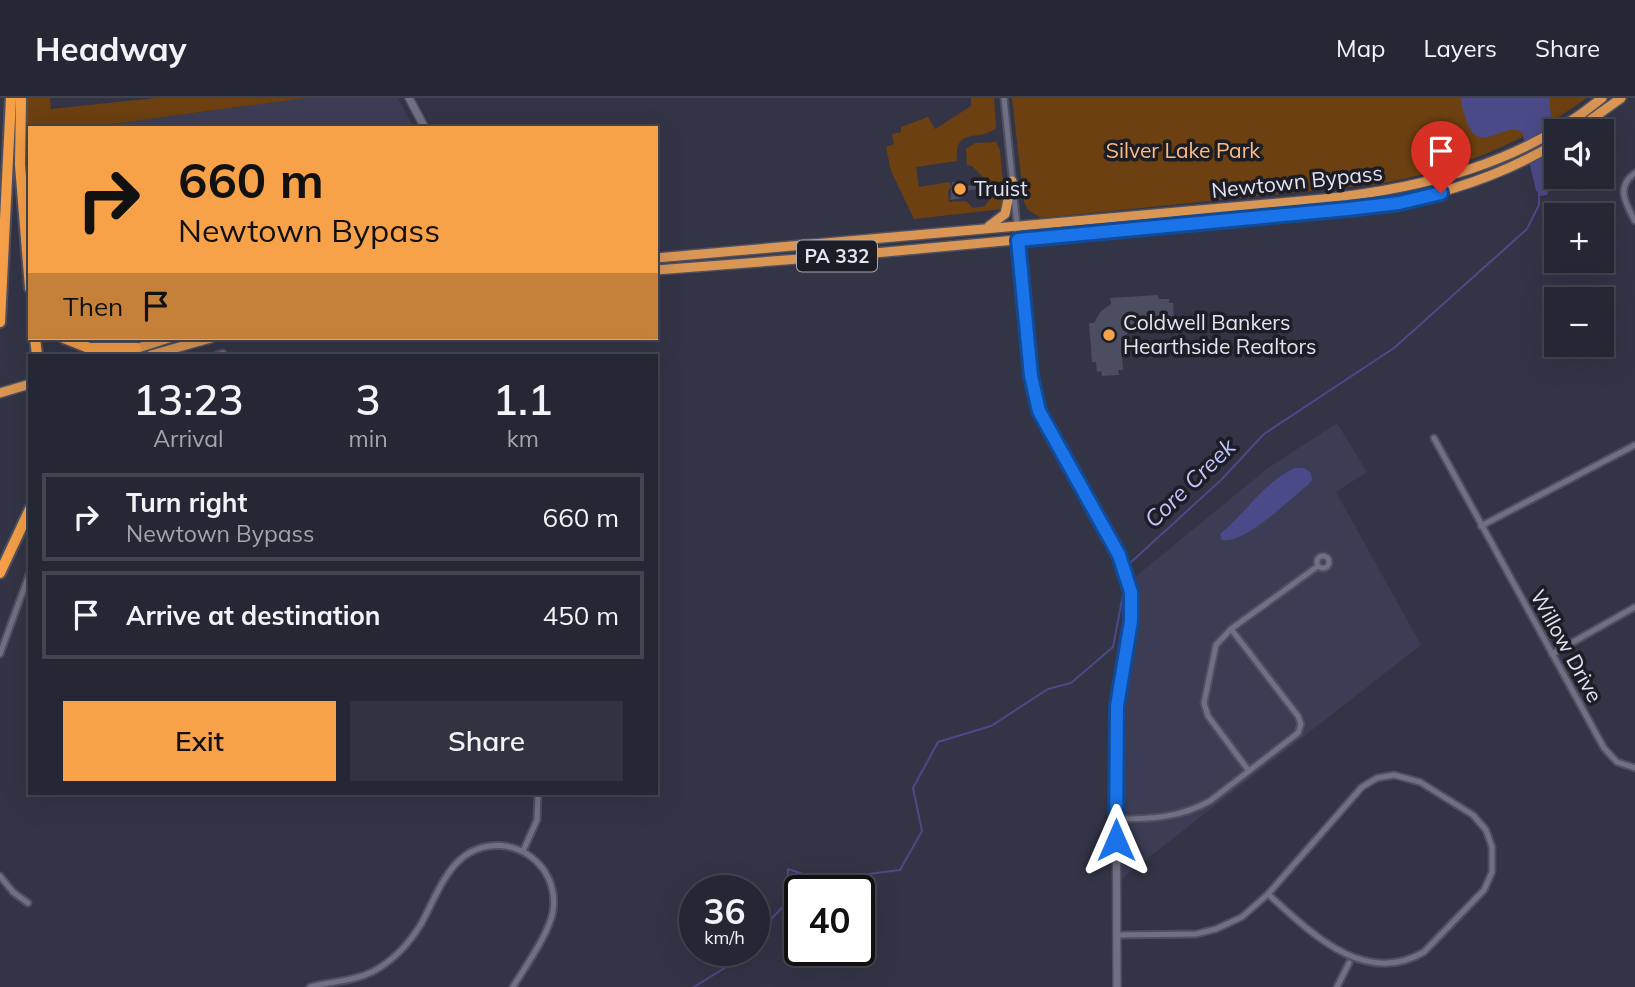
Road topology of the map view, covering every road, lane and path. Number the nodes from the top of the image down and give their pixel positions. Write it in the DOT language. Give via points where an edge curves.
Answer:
graph roads {
  1 [pos="11,98"];
  2 [pos="21,98"];
  3 [pos="409,98"];
  4 [pos="1004,98"];
  5 [pos="1602,98"];
  6 [pos="1621,98"];
  7 [pos="1592,119"];
  8 [pos="424,126"];
  9 [pos="1544,149"];
  10 [pos="1635,173"];
  11 [pos="1013,181"];
  12 [pos="1635,221"];
  13 [pos="1017,226"];
  14 [pos="985,229"];
  15 [pos="1018,240"];
  16 [pos="658,257"];
  17 [pos="28,263"];
  18 [pos="658,270"];
  19 [pos="0,322"];
  20 [pos="69,340"];
  21 [pos="162,340"];
  22 [pos="204,340"];
  23 [pos="136,348"];
  24 [pos="120,354"];
  25 [pos="155,354"];
  26 [pos="28,385"];
  27 [pos="0,393"];
  28 [pos="1434,438"];
  29 [pos="1635,445"];
  30 [pos="28,513"];
  31 [pos="1481,526"];
  32 [pos="1318,566"];
  33 [pos="0,573"];
  34 [pos="28,577"];
  35 [pos="1635,607"];
  36 [pos="1231,629"];
  37 [pos="0,654"];
  38 [pos="1552,654"];
  39 [pos="1635,768"];
  40 [pos="1249,771"];
  41 [pos="538,795"];
  42 [pos="1116,819"];
  43 [pos="523,851"];
  44 [pos="0,876"];
  45 [pos="1268,894"];
  46 [pos="28,903"];
  47 [pos="1117,935"];
  48 [pos="1349,963"];
  49 [pos="310,987"];
  50 [pos="513,987"];
  51 [pos="1117,987"];
  52 [pos="1337,987"];
  1 -- 19 [label="highway"];
  2 -- 17 [label="highway" via="20,165"];
  3 -- 8 [label="street"];
  4 -- 11 [label="street"];
  5 -- 13 [label="highway, Newtown Bypass / PA 332" via="1513,152 1447,178 1380,192"];
  6 -- 7 [label="highway"];
  9 -- 15 [label="highway, Newtown Bypass / PA 332" via="1464,186 1399,203"];
  10 -- 12 [label="street" via="1623,190"];
  11 -- 13 [label="street"];
  11 -- 14 [label="highway" via="1005,214"];
  13 -- 14 [label="highway, PA 332"];
  13 -- 15 [label="street"];
  14 -- 16 [label="highway, PA 332"];
  15 -- 18 [label="highway, PA 332"];
  15 -- 42 [label="street" via="1031,376 1039,411 1081,482 1129,582 1131,621 1117,706"];
  20 -- 23 [label="highway" via="89,348"];
  21 -- 23 [label="highway"];
  22 -- 25 [label="highway"];
  23 -- 24 [label="highway"];
  26 -- 27 [label="highway"];
  28 -- 31 [label="street, Willow Drive"];
  29 -- 31 [label="street"];
  30 -- 33 [label="highway"];
  31 -- 38 [label="street, Willow Drive"];
  32 -- 36 [label="street"];
  34 -- 37 [label="street"];
  35 -- 38 [label="street"];
  36 -- 40 [label="street" via="1216,645 1204,703 1208,716"];
  36 -- 40 [label="street" via="1301,724 1298,733"];
  38 -- 39 [label="street, Willow Drive" via="1607,753"];
  40 -- 42 [label="street" via="1210,801 1178,816"];
  41 -- 43 [label="street" via="537,820"];
  42 -- 47 [label="street"];
  43 -- 49 [label="street" via="490,845 465,856 451,870 410,941 391,960 354,979"];
  43 -- 50 [label="street" via="545,870 554,901 548,925"];
  44 -- 46 [label="street"];
  45 -- 47 [label="street" via="1242,917 1216,929"];
  45 -- 48 [label="street"];
  45 -- 48 [label="street" via="1354,795 1377,778 1414,779 1473,815 1486,830 1494,855 1490,880 1478,899 1405,965 1372,970"];
  47 -- 51 [label="street"];
  48 -- 52 [label="street"];
}
